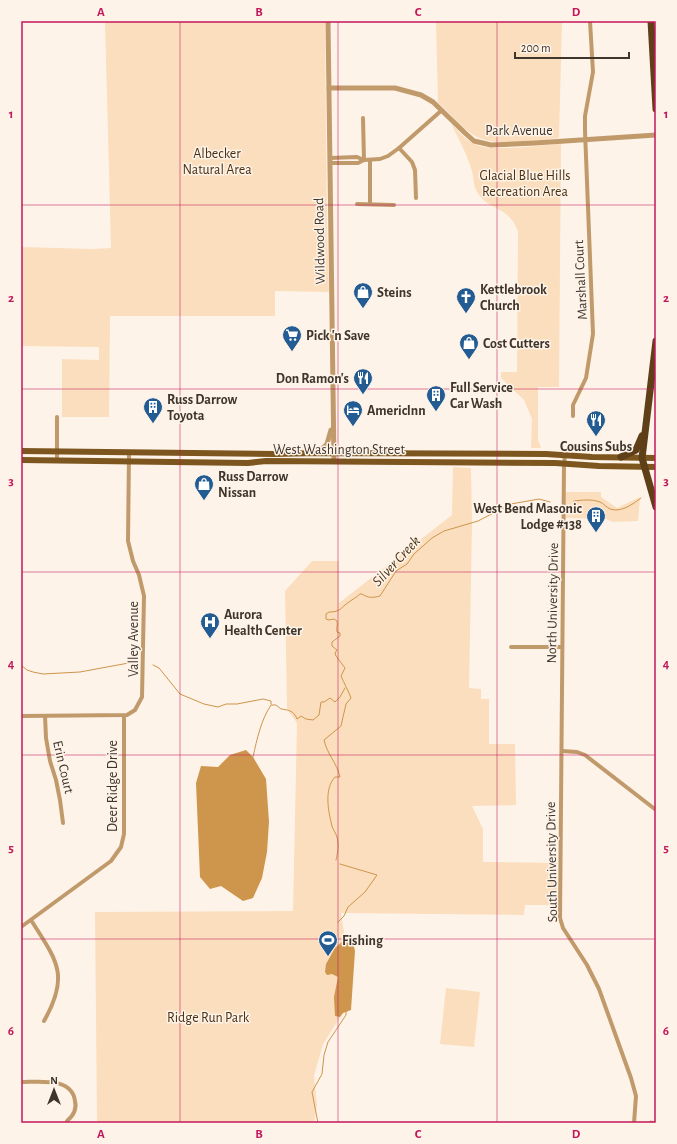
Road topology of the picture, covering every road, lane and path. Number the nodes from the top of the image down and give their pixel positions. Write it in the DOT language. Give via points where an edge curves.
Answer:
graph roads {
  1 [pos="328,21"];
  2 [pos="590,21"];
  3 [pos="651,21"];
  4 [pos="329,88"];
  5 [pos="656,108"];
  6 [pos="442,110"];
  7 [pos="363,118"];
  8 [pos="656,135"];
  9 [pos="586,139"];
  10 [pos="399,148"];
  11 [pos="330,160"];
  12 [pos="364,160"];
  13 [pos="370,160"];
  14 [pos="416,198"];
  15 [pos="357,204"];
  16 [pos="370,204"];
  17 [pos="394,205"];
  18 [pos="656,341"];
  19 [pos="573,416"];
  20 [pos="57,417"];
  21 [pos="333,426"];
  22 [pos="645,428"];
  23 [pos="21,451"];
  24 [pos="57,451"];
  25 [pos="318,452"];
  26 [pos="129,453"];
  27 [pos="334,453"];
  28 [pos="565,455"];
  29 [pos="621,457"];
  30 [pos="642,458"];
  31 [pos="656,458"];
  32 [pos="21,460"];
  33 [pos="57,460"];
  34 [pos="130,461"];
  35 [pos="334,461"];
  36 [pos="564,464"];
  37 [pos="645,467"];
  38 [pos="656,467"];
  39 [pos="656,507"];
  40 [pos="562,646"];
  41 [pos="511,647"];
  42 [pos="21,716"];
  43 [pos="45,716"];
  44 [pos="124,716"];
  45 [pos="562,751"];
  46 [pos="656,810"];
  47 [pos="63,823"];
  48 [pos="31,920"];
  49 [pos="21,927"];
  50 [pos="44,1021"];
  51 [pos="21,1082"];
  52 [pos="67,1121"];
  53 [pos="634,1123"];
  1 -- 4 [label="street, Wildwood Road"];
  2 -- 9 [label="street, Marshall Court" via="593,72 585,116"];
  3 -- 5 [label="highway"];
  4 -- 6 [label="street, Park Avenue" via="395,88 421,95"];
  4 -- 11 [label="street, Wildwood Road"];
  6 -- 9 [label="street, Park Avenue" via="474,141 491,145"];
  6 -- 10 [label="street"];
  7 -- 12 [label="street"];
  8 -- 9 [label="street, Park Avenue"];
  9 -- 19 [label="street, Marshall Court" via="594,334 586,378 573,405"];
  10 -- 13 [label="street" via="388,156"];
  10 -- 14 [label="street" via="412,162 415,170"];
  11 -- 12 [label="street" via="358,157"];
  11 -- 21 [label="street, Wildwood Road"];
  12 -- 13 [label="street"];
  13 -- 16 [label="street"];
  15 -- 16 [label="street"];
  16 -- 17 [label="street"];
  18 -- 22 [label="highway"];
  20 -- 24 [label="street"];
  21 -- 25 [label="street" via="327,444"];
  21 -- 27 [label="street, Wildwood Road"];
  22 -- 29 [label="highway" via="636,450"];
  22 -- 30 [label="highway"];
  23 -- 24 [label="main road, West Washington Street"];
  24 -- 26 [label="main road, West Washington Street"];
  24 -- 33 [label="street"];
  25 -- 26 [label="main road, West Washington Street"];
  25 -- 27 [label="main road, West Washington Street"];
  26 -- 34 [label="street, Valley Avenue"];
  27 -- 28 [label="main road, West Washington Street"];
  27 -- 35 [label="street, Wildwood Road"];
  28 -- 29 [label="main road, West Washington Street"];
  28 -- 36 [label="street, North University Drive"];
  29 -- 30 [label="main road, West Washington Street"];
  30 -- 31 [label="main road, West Washington Street"];
  30 -- 37 [label="highway"];
  32 -- 33 [label="main road, West Washington Street"];
  33 -- 34 [label="main road, West Washington Street"];
  34 -- 35 [label="main road, West Washington Street"];
  34 -- 44 [label="street, Valley Avenue" via="128,541 144,596 143,692 135,710"];
  35 -- 36 [label="main road, West Washington Street"];
  36 -- 37 [label="main road, West Washington Street"];
  36 -- 40 [label="street, North University Drive"];
  37 -- 38 [label="main road, West Washington Street"];
  37 -- 39 [label="highway"];
  40 -- 41 [label="street"];
  40 -- 45 [label="street, North University Drive"];
  42 -- 43 [label="street"];
  43 -- 44 [label="street"];
  43 -- 47 [label="street, Erin Court" via="46,738"];
  44 -- 48 [label="street, Deer Ridge Drive" via="124,834 121,847 111,861"];
  45 -- 46 [label="street" via="585,755"];
  45 -- 53 [label="street, South University Drive" via="560,918 563,928 599,989 636,1096"];
  48 -- 49 [label="street, Deer Ridge Drive"];
  48 -- 50 [label="street" via="54,955 57,965 57,995"];
  51 -- 52 [label="street" via="54,1082 70,1089 76,1100 76,1107"];
}
